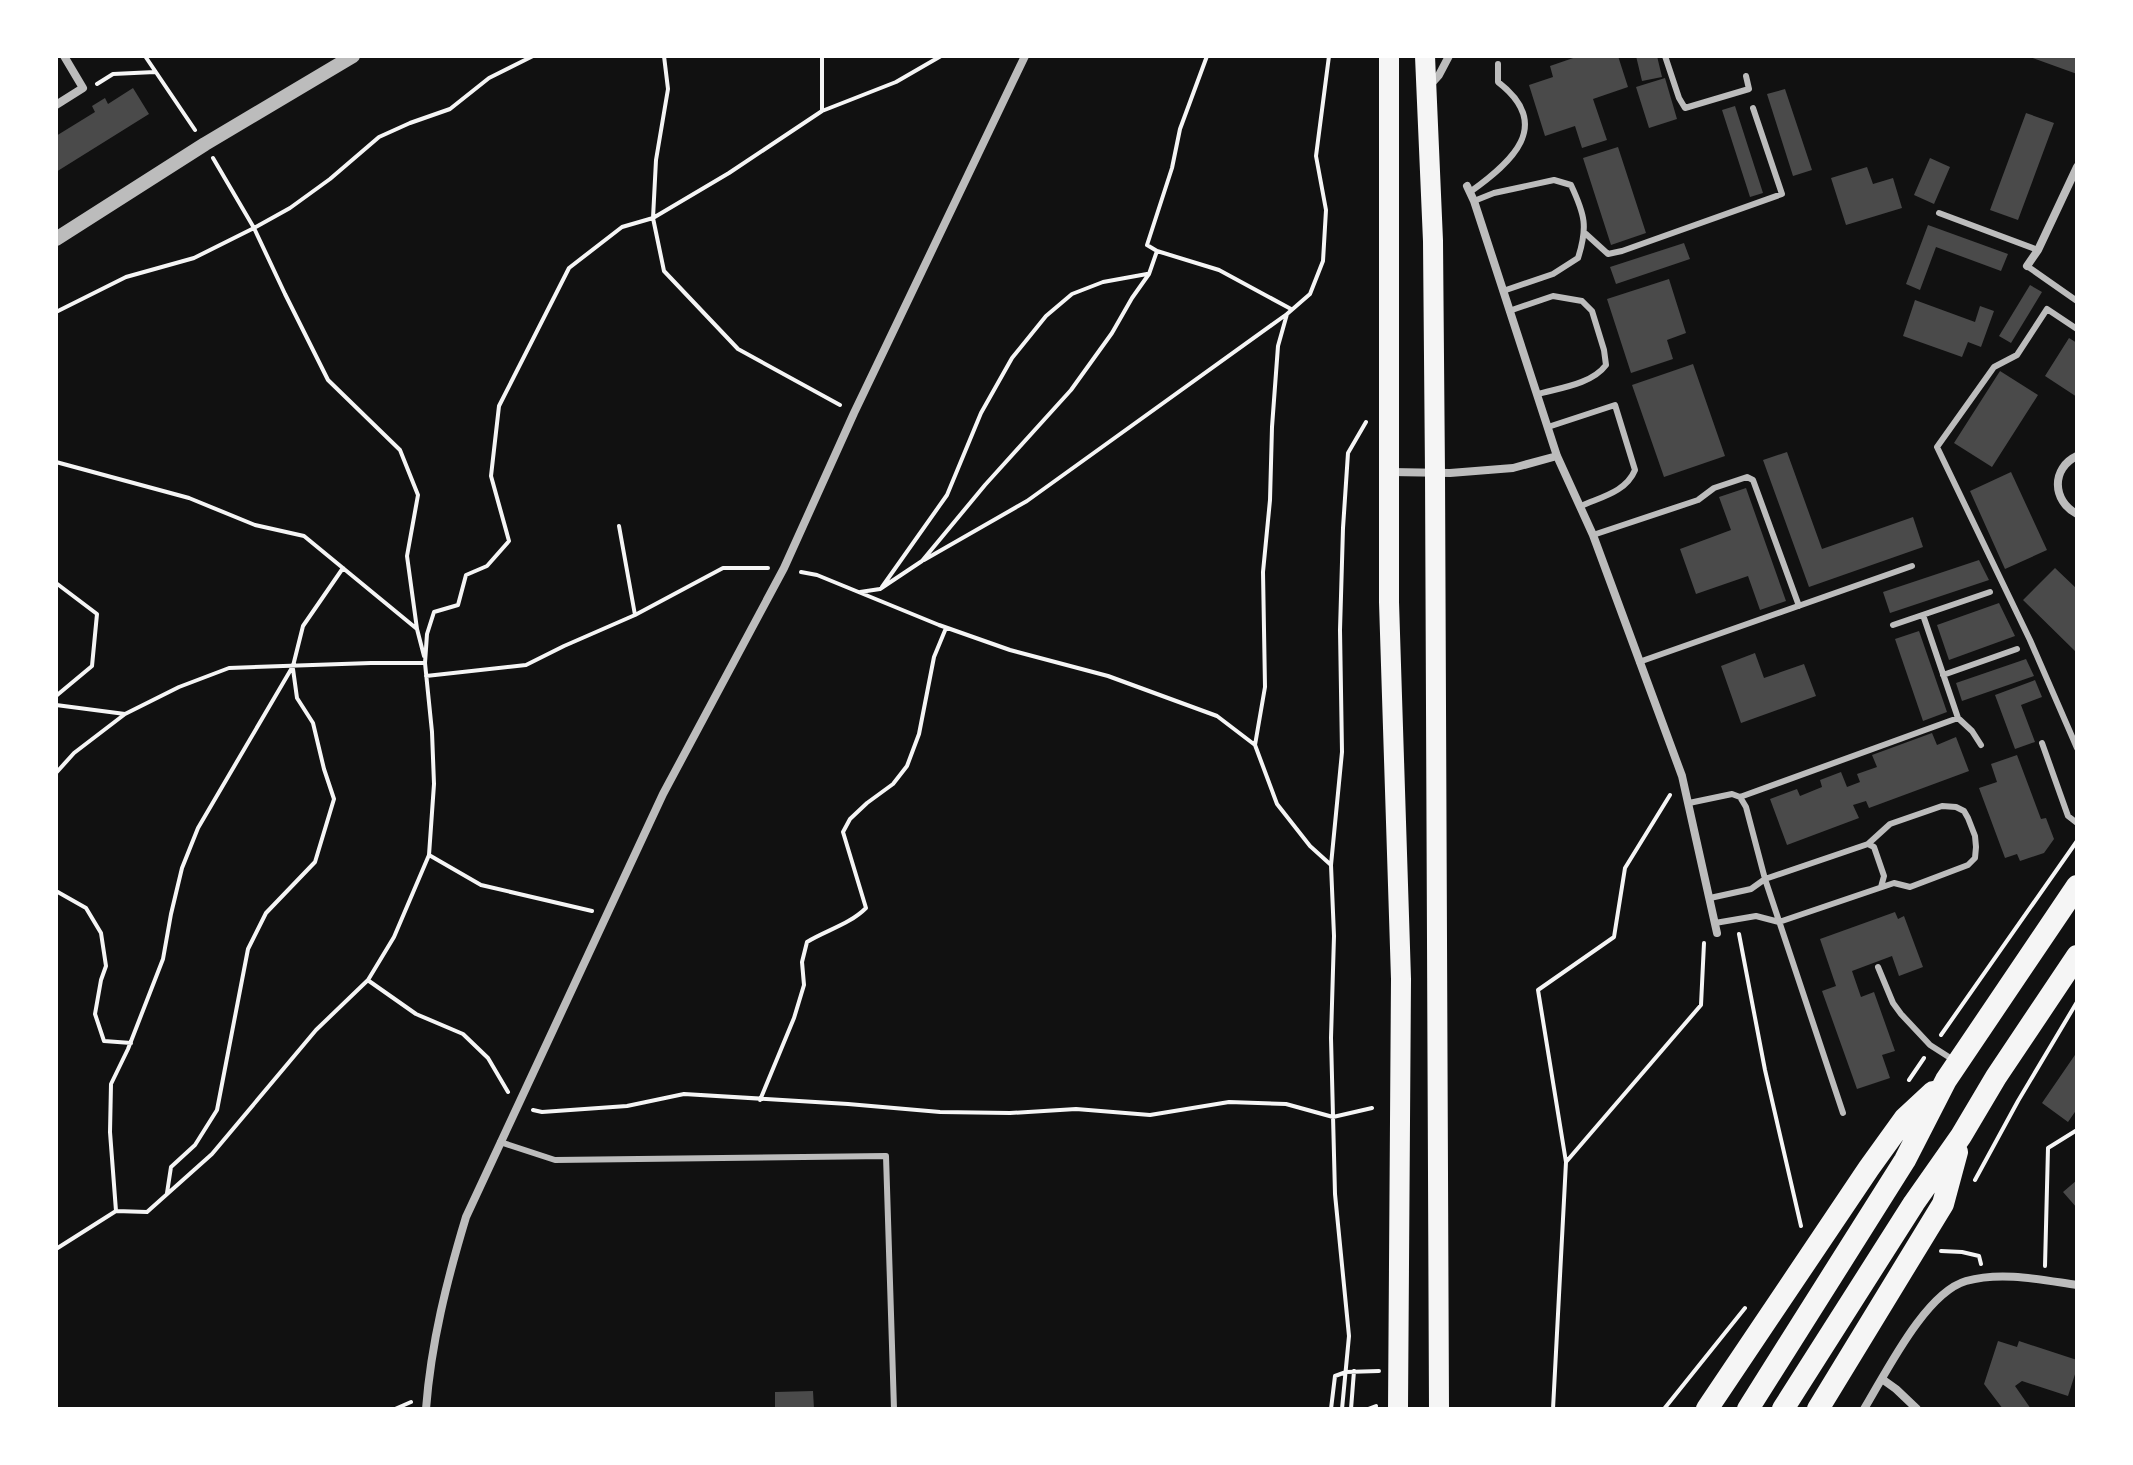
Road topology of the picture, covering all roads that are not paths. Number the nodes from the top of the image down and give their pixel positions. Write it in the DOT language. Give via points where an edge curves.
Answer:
graph roads {
  1 [pos="64,56"];
  2 [pos="353,56"];
  3 [pos="1025,56"];
  4 [pos="1389,56"];
  5 [pos="1425,56"];
  6 [pos="1449,56"];
  7 [pos="1665,56"];
  8 [pos="1498,64"];
  9 [pos="1746,76"];
  10 [pos="1427,89"];
  11 [pos="56,105"];
  12 [pos="1753,108"];
  13 [pos="2077,167"];
  14 [pos="1470,193"];
  15 [pos="1939,213"];
  16 [pos="1586,234"];
  17 [pos="56,239"];
  18 [pos="2038,250"];
  19 [pos="2027,266"];
  20 [pos="1503,291"];
  21 [pos="2077,301"];
  22 [pos="1509,311"];
  23 [pos="2077,329"];
  24 [pos="1538,394"];
  25 [pos="1548,427"];
  26 [pos="1557,456"];
  27 [pos="2077,456"];
  28 [pos="1388,472"];
  29 [pos="1435,473"];
  30 [pos="1581,506"];
  31 [pos="2077,514"];
  32 [pos="1593,535"];
  33 [pos="1912,566"];
  34 [pos="1990,592"];
  35 [pos="1799,606"];
  36 [pos="1923,615"];
  37 [pos="1893,625"];
  38 [pos="2017,649"];
  39 [pos="1639,662"];
  40 [pos="1943,675"];
  41 [pos="1958,718"];
  42 [pos="2042,743"];
  43 [pos="1981,745"];
  44 [pos="2077,748"];
  45 [pos="1740,797"];
  46 [pos="1689,803"];
  47 [pos="2077,823"];
  48 [pos="1868,844"];
  49 [pos="1765,879"];
  50 [pos="2077,886"];
  51 [pos="1880,888"];
  52 [pos="1710,898"];
  53 [pos="1779,922"];
  54 [pos="1716,928"];
  55 [pos="2077,956"];
  56 [pos="1878,967"];
  57 [pos="1952,1072"];
  58 [pos="1843,1113"];
  59 [pos="1961,1136"];
  60 [pos="500,1142"];
  61 [pos="2077,1285"];
  62 [pos="1882,1379"];
  63 [pos="426,1409"];
  64 [pos="894,1409"];
  65 [pos="1398,1409"];
  66 [pos="1439,1409"];
  67 [pos="1707,1409"];
  68 [pos="1748,1409"];
  69 [pos="1783,1409"];
  70 [pos="1818,1409"];
  71 [pos="1864,1409"];
  72 [pos="1917,1409"];
  1 -- 11 [label="street" via="83,88"];
  2 -- 17 [label="street"];
  3 -- 60 [label="street" via="784,568 663,794"];
  4 -- 28 [label="main road"];
  5 -- 10 [label="main road"];
  6 -- 10 [label="street"];
  7 -- 9 [label="lane" via="1685,108 1749,89"];
  8 -- 14 [label="lane" via="1498,82 1519,102 1524,137 1498,172"];
  10 -- 29 [label="main road"];
  12 -- 16 [label="lane" via="1782,194 1608,254"];
  13 -- 18 [label="street"];
  14 -- 16 [label="lane" via="1554,180 1571,185"];
  14 -- 20 [label="street"];
  15 -- 18 [label="lane"];
  16 -- 20 [label="lane" via="1578,258 1553,274"];
  18 -- 19 [label="street"];
  19 -- 21 [label="lane"];
  20 -- 22 [label="street"];
  22 -- 24 [label="street"];
  22 -- 24 [label="lane" via="1553,296 1582,301 1592,311 1606,365 1591,377"];
  23 -- 44 [label="lane" via="2047,309 2017,355 1994,367 1937,447"];
  24 -- 25 [label="street"];
  25 -- 26 [label="street"];
  25 -- 30 [label="lane" via="1615,405 1635,470 1618,491"];
  26 -- 29 [label="street" via="1513,468"];
  26 -- 30 [label="street"];
  27 -- 31 [label="street" via="2064,465 2057,485 2064,505"];
  28 -- 29 [label="street"];
  28 -- 65 [label="main road" via="1401,979"];
  29 -- 66 [label="main road"];
  30 -- 32 [label="street"];
  32 -- 35 [label="lane" via="1698,500 1714,488 1747,477 1753,480"];
  32 -- 39 [label="street"];
  33 -- 35 [label="lane"];
  34 -- 36 [label="lane"];
  35 -- 39 [label="lane"];
  36 -- 37 [label="lane"];
  36 -- 40 [label="lane"];
  38 -- 40 [label="lane"];
  39 -- 46 [label="street"];
  40 -- 41 [label="lane"];
  41 -- 43 [label="lane"];
  41 -- 45 [label="lane"];
  42 -- 47 [label="lane" via="2068,816"];
  45 -- 46 [label="lane"];
  45 -- 49 [label="lane"];
  46 -- 52 [label="street"];
  48 -- 49 [label="lane"];
  48 -- 51 [label="lane" via="1874,847 1884,876"];
  48 -- 51 [label="lane" via="1890,824 1942,806 1964,811 1975,836 1975,858 1968,865 1910,887 1894,883"];
  49 -- 52 [label="lane" via="1751,889"];
  49 -- 53 [label="lane"];
  50 -- 57 [label="highway"];
  51 -- 53 [label="lane"];
  52 -- 54 [label="street"];
  53 -- 54 [label="lane" via="1756,916"];
  53 -- 58 [label="lane"];
  55 -- 59 [label="highway"];
  56 -- 57 [label="lane" via="1893,1003"];
  57 -- 67 [label="highway" via="1905,1118"];
  57 -- 68 [label="highway" via="1905,1160"];
  59 -- 69 [label="highway"];
  59 -- 70 [label="highway" via="1943,1204"];
  60 -- 63 [label="street" via="466,1217 449,1273"];
  60 -- 64 [label="lane" via="555,1160 886,1156"];
  61 -- 62 [label="street" via="2017,1277 1964,1281 1931,1305"];
  62 -- 71 [label="street"];
  62 -- 72 [label="street"];
}
